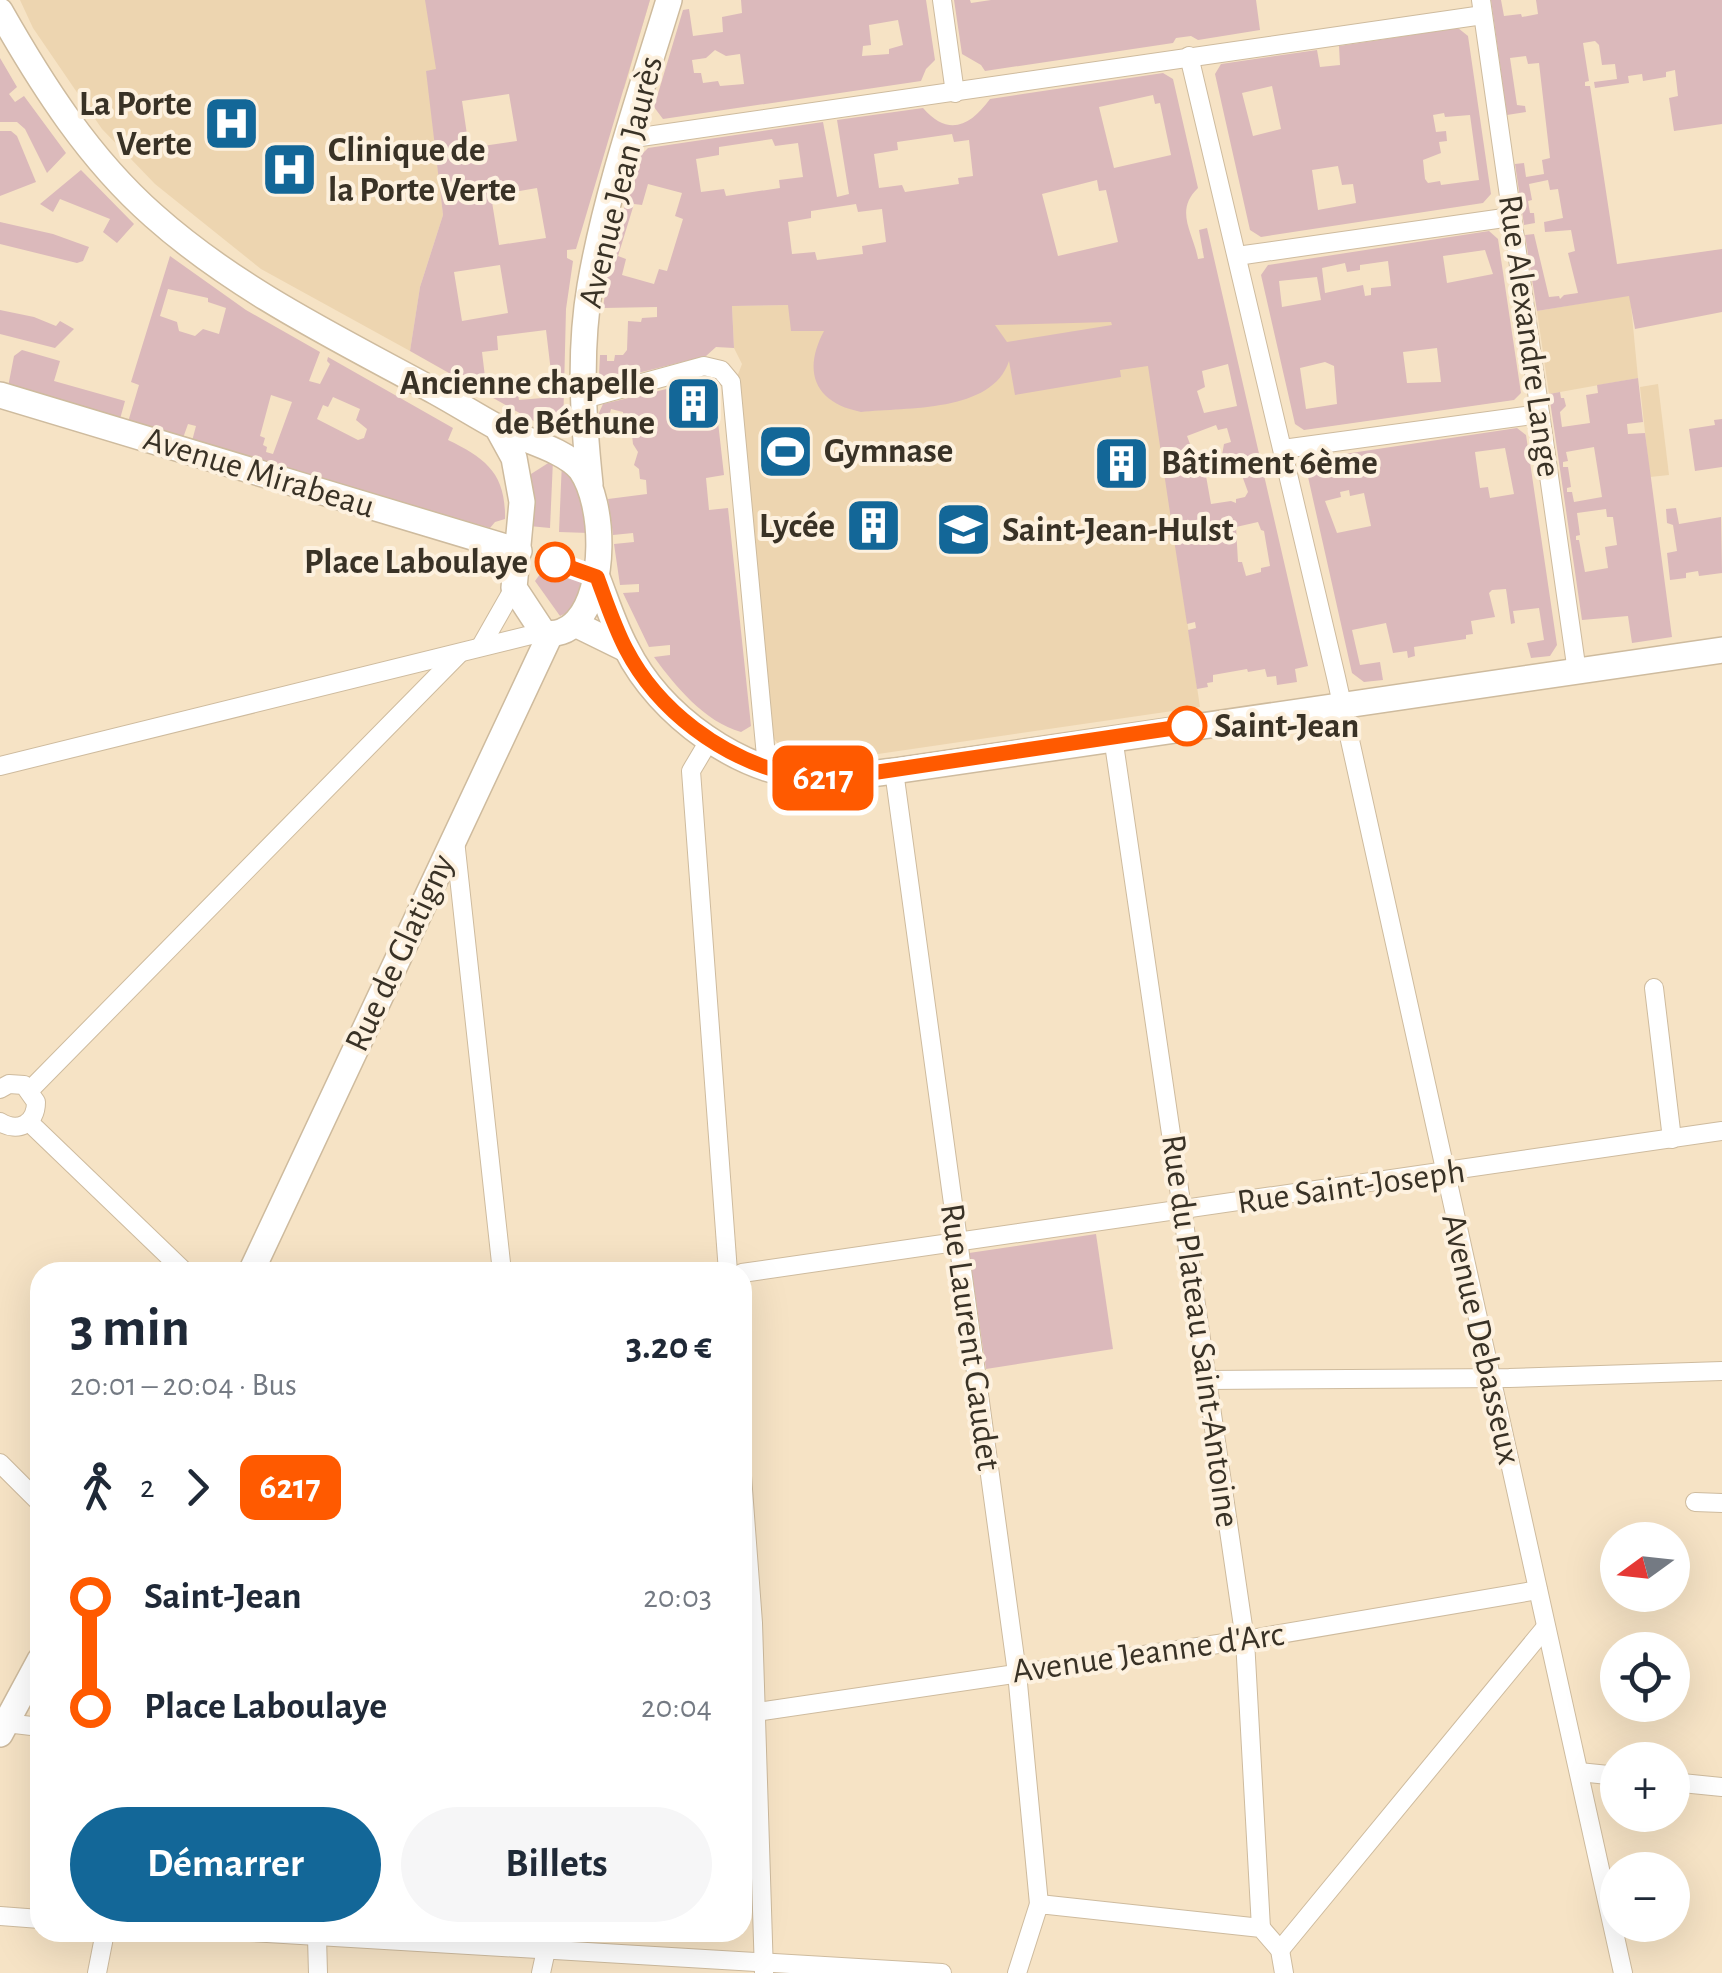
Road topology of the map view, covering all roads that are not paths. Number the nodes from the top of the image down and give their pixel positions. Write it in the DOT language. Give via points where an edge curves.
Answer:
graph roads {
  1 [pos="669,0"];
  2 [pos="942,0"];
  3 [pos="1482,7"];
  4 [pos="0,11"];
  5 [pos="1190,56"];
  6 [pos="955,93"];
  7 [pos="627,139"];
  8 [pos="1511,217"];
  9 [pos="1237,256"];
  10 [pos="0,395"];
  11 [pos="584,400"];
  12 [pos="1540,414"];
  13 [pos="584,426"];
  14 [pos="497,427"];
  15 [pos="1283,449"];
  16 [pos="556,452"];
  17 [pos="519,476"];
  18 [pos="590,490"];
  19 [pos="519,551"];
  20 [pos="597,577"];
  21 [pos="514,588"];
  22 [pos="575,624"];
  23 [pos="547,634"];
  24 [pos="481,646"];
  25 [pos="626,649"];
  26 [pos="1722,650"];
  27 [pos="459,654"];
  28 [pos="1577,672"];
  29 [pos="1341,705"];
  30 [pos="1113,737"];
  31 [pos="710,740"];
  32 [pos="0,766"];
  33 [pos="766,767"];
  34 [pos="894,771"];
  35 [pos="455,835"];
  36 [pos="1654,988"];
  37 [pos="0,1089"];
  38 [pos="30,1090"];
  39 [pos="0,1122"];
  40 [pos="29,1122"];
  41 [pos="1722,1132"];
  42 [pos="1672,1139"];
  43 [pos="1444,1174"];
  44 [pos="1183,1211"];
  45 [pos="956,1243"];
  46 [pos="175,1262"];
  47 [pos="256,1262"];
  48 [pos="501,1262"];
  49 [pos="727,1262"];
  50 [pos="752,1272"];
  51 [pos="1722,1372"];
  52 [pos="1491,1378"];
  53 [pos="1207,1380"];
  54 [pos="0,1463"];
  55 [pos="30,1493"];
  56 [pos="1694,1502"];
  57 [pos="1722,1502"];
  58 [pos="1538,1590"];
  59 [pos="1544,1628"];
  60 [pos="752,1633"];
  61 [pos="1245,1640"];
  62 [pos="1016,1673"];
  63 [pos="30,1679"];
  64 [pos="757,1712"];
  65 [pos="30,1728"];
  66 [pos="3,1729"];
  67 [pos="1579,1772"];
  68 [pos="1600,1774"];
  69 [pos="1690,1784"];
  70 [pos="1722,1788"];
  71 [pos="1038,1904"];
  72 [pos="0,1916"];
  73 [pos="30,1918"];
  74 [pos="1261,1928"];
  75 [pos="103,1942"];
  76 [pos="317,1942"];
  77 [pos="398,1942"];
  78 [pos="547,1942"];
  79 [pos="1280,1950"];
  80 [pos="545,1951"];
  81 [pos="764,1968"];
  82 [pos="97,1973"];
  83 [pos="318,1973"];
  84 [pos="542,1973"];
  85 [pos="942,1973"];
  86 [pos="1017,1973"];
  87 [pos="1284,1973"];
  88 [pos="1623,1973"];
  1 -- 7 [label="street, Avenue Jean Jaurès"];
  2 -- 6 [label="street"];
  3 -- 5 [label="street"];
  3 -- 8 [label="street, Rue Alexandre Lange"];
  4 -- 14 [label="street" via="58,106 153,216 290,312"];
  5 -- 6 [label="street"];
  5 -- 9 [label="street, Avenue Debasseux"];
  6 -- 7 [label="street"];
  7 -- 11 [label="street, Avenue Jean Jaurès" via="590,286"];
  8 -- 9 [label="street"];
  8 -- 12 [label="street, Rue Alexandre Lange"];
  9 -- 15 [label="street, Avenue Debasseux"];
  10 -- 19 [label="street, Avenue Mirabeau"];
  11 -- 13 [label="street, Avenue Jean Jaurès"];
  11 -- 33 [label="street" via="704,366 721,370 731,382"];
  12 -- 15 [label="street"];
  12 -- 28 [label="street, Rue Alexandre Lange"];
  13 -- 16 [label="street"];
  13 -- 18 [label="street, Avenue Jean Jaurès"];
  14 -- 16 [label="street"];
  14 -- 17 [label="street"];
  15 -- 29 [label="street, Avenue Debasseux"];
  16 -- 17 [label="street"];
  16 -- 18 [label="street" via="581,470"];
  17 -- 19 [label="street"];
  18 -- 20 [label="street, Avenue Jean Jaurès"];
  19 -- 21 [label="street"];
  20 -- 22 [label="street"];
  20 -- 25 [label="street"];
  21 -- 23 [label="street"];
  21 -- 24 [label="street"];
  22 -- 23 [label="street"];
  22 -- 25 [label="street"];
  23 -- 24 [label="street"];
  23 -- 35 [label="street, Rue de Glatigny"];
  24 -- 27 [label="street"];
  25 -- 31 [label="street" via="660,698"];
  26 -- 28 [label="street"];
  27 -- 32 [label="street"];
  27 -- 38 [label="street"];
  28 -- 29 [label="street"];
  29 -- 30 [label="street"];
  29 -- 43 [label="street, Avenue Debasseux"];
  30 -- 34 [label="street"];
  30 -- 44 [label="street, Rue du Plateau Saint-Antoine"];
  31 -- 33 [label="street"];
  31 -- 49 [label="street" via="691,771"];
  33 -- 34 [label="street" via="817,778"];
  34 -- 45 [label="street, Rue Laurent Gaudet"];
  35 -- 47 [label="street, Rue de Glatigny"];
  35 -- 48 [label="street"];
  36 -- 42 [label="street"];
  37 -- 38 [label="street" via="16,1084"];
  38 -- 40 [label="street" via="36,1110"];
  39 -- 40 [label="street"];
  40 -- 46 [label="street"];
  41 -- 42 [label="street, Rue Saint-Joseph"];
  42 -- 43 [label="street, Rue Saint-Joseph"];
  43 -- 44 [label="street, Rue Saint-Joseph"];
  43 -- 52 [label="street, Avenue Debasseux"];
  44 -- 45 [label="street, Rue Saint-Joseph"];
  44 -- 53 [label="street, Rue du Plateau Saint-Antoine"];
  45 -- 50 [label="street, Rue Saint-Joseph"];
  45 -- 62 [label="street, Rue Laurent Gaudet"];
  51 -- 52 [label="street"];
  52 -- 53 [label="street"];
  52 -- 58 [label="street, Avenue Debasseux"];
  53 -- 61 [label="street, Rue du Plateau Saint-Antoine"];
  54 -- 55 [label="street"];
  56 -- 57 [label="street"];
  58 -- 59 [label="street, Avenue Debasseux"];
  58 -- 61 [label="street, Avenue Jeanne d'Arc"];
  59 -- 67 [label="street, Avenue Debasseux"];
  59 -- 79 [label="street"];
  60 -- 64 [label="street"];
  61 -- 62 [label="street, Avenue Jeanne d'Arc"];
  61 -- 74 [label="street, Rue du Plateau Saint-Antoine"];
  62 -- 64 [label="street, Avenue Jeanne d'Arc"];
  62 -- 71 [label="street, Rue Laurent Gaudet"];
  63 -- 66 [label="street"];
  64 -- 81 [label="street"];
  65 -- 66 [label="street"];
  67 -- 68 [label="street"];
  67 -- 88 [label="street, Avenue Debasseux"];
  69 -- 70 [label="street"];
  71 -- 74 [label="street"];
  71 -- 86 [label="street"];
  72 -- 73 [label="street"];
  74 -- 79 [label="street"];
  75 -- 82 [label="street"];
  76 -- 83 [label="street"];
  77 -- 80 [label="street"];
  78 -- 80 [label="street"];
  79 -- 87 [label="street"];
  80 -- 81 [label="street"];
  80 -- 84 [label="street"];
  81 -- 85 [label="street"];
}
